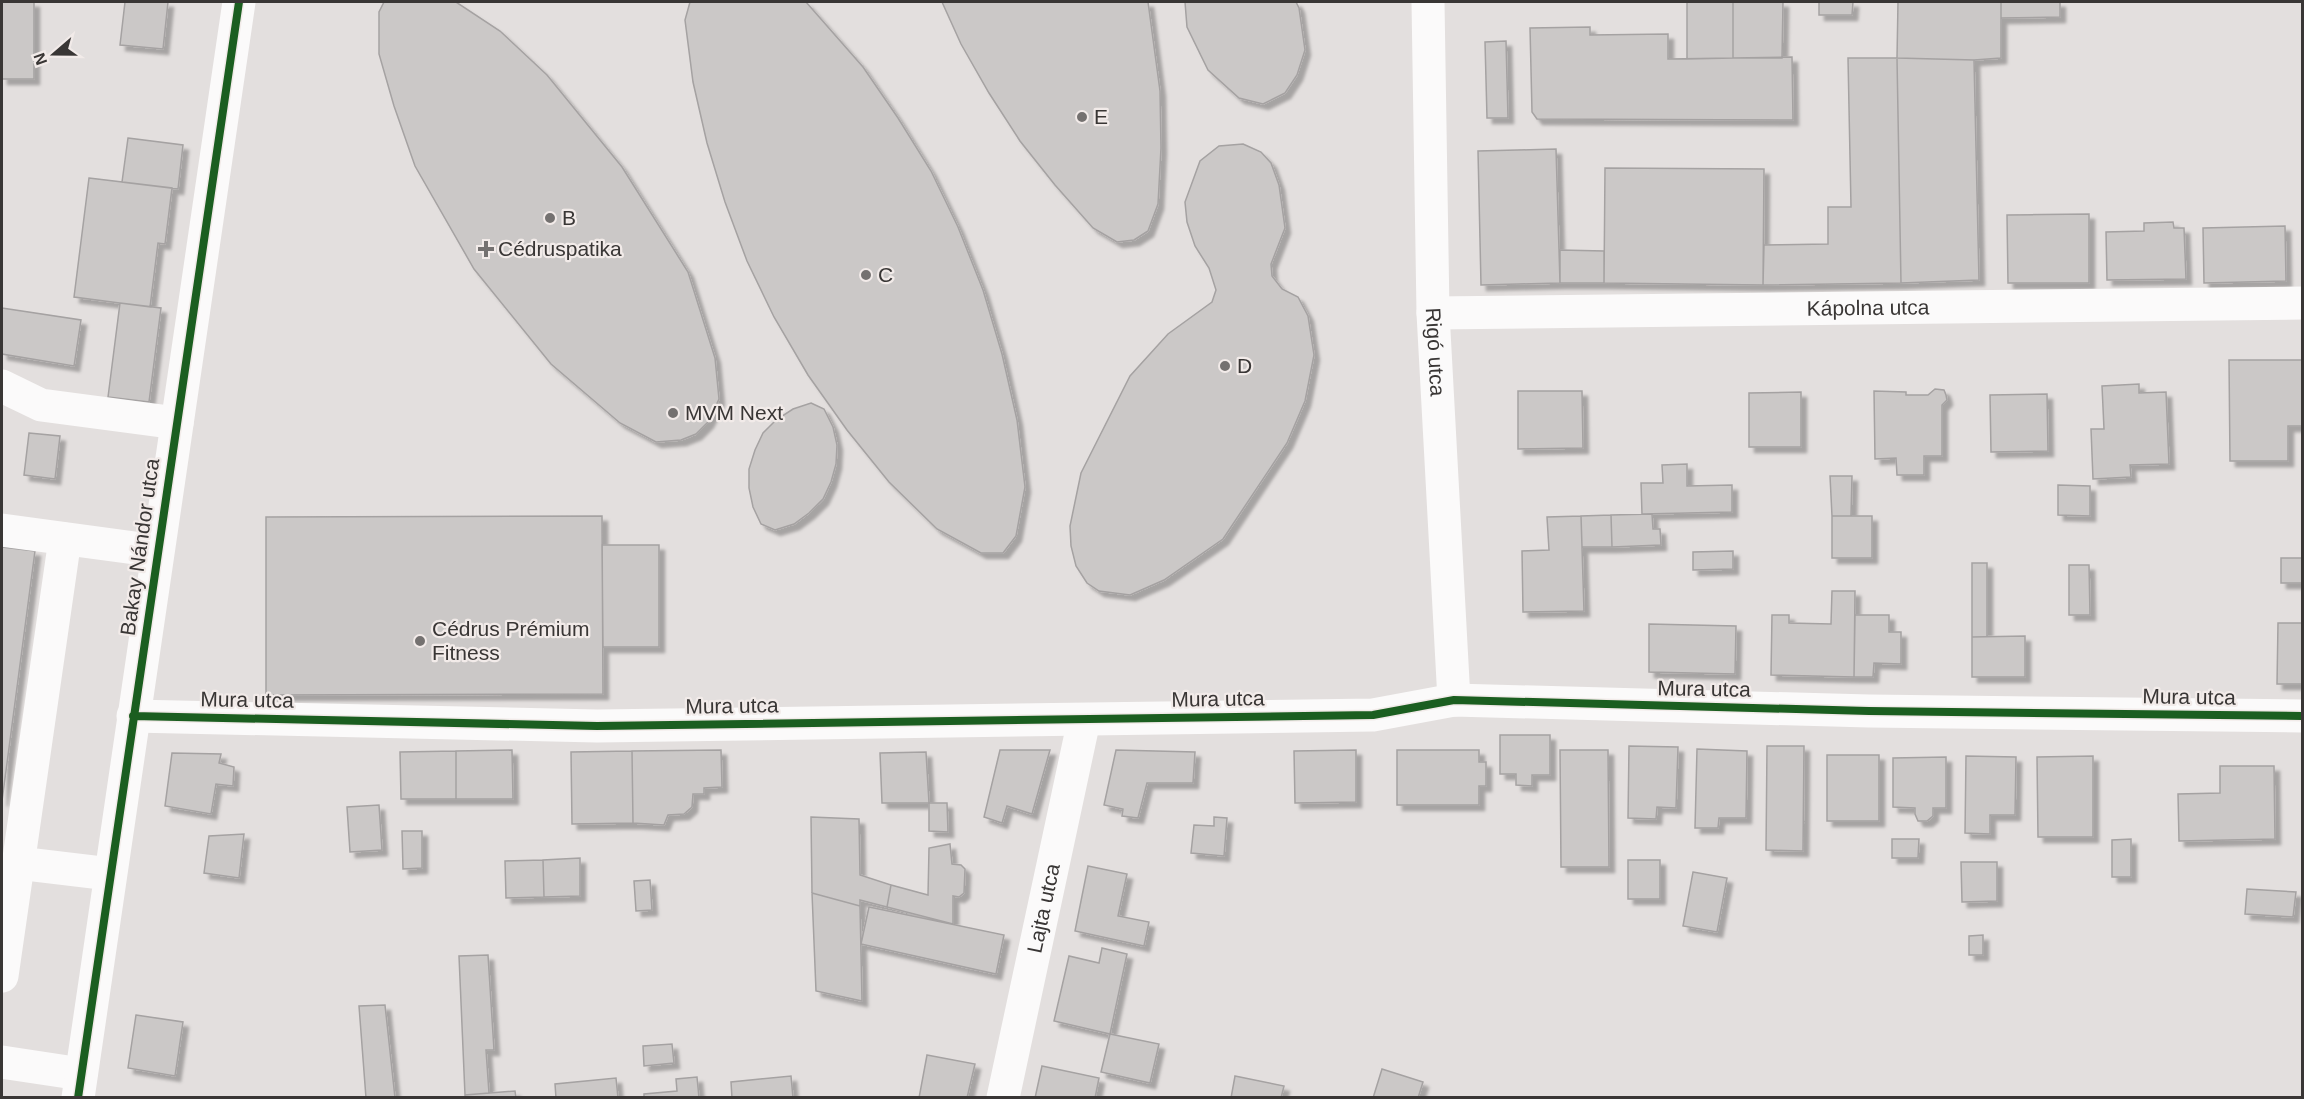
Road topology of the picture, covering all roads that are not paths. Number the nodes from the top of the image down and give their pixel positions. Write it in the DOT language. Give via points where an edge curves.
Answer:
graph roads {
  1 [pos="238,2"];
  2 [pos="1428,2"];
  3 [pos="2302,303"];
  4 [pos="1433,313"];
  5 [pos="2,386"];
  6 [pos="177,423"];
  7 [pos="2,530"];
  8 [pos="65,539"];
  9 [pos="157,551"];
  10 [pos="1454,700"];
  11 [pos="133,716"];
  12 [pos="2302,716"];
  13 [pos="1084,720"];
  14 [pos="18,863"];
  15 [pos="110,874"];
  16 [pos="2,976"];
  17 [pos="2,1062"];
  18 [pos="80,1086"];
  19 [pos="1003,1098"];
  1 -- 6 [label="street, Bakay Nándor utca"];
  2 -- 4 [label="street, Rigó utca"];
  3 -- 4 [label="street, Kápolna utca"];
  4 -- 10 [label="street, Rigó utca"];
  5 -- 6 [label="street" via="41,405"];
  6 -- 9 [label="street, Bakay Nándor utca"];
  7 -- 8 [label="street"];
  8 -- 9 [label="street"];
  8 -- 14 [label="street"];
  9 -- 11 [label="street, Bakay Nándor utca"];
  10 -- 12 [label="street, Mura utca" via="1869,711"];
  10 -- 13 [label="street, Mura utca" via="1373,715"];
  11 -- 13 [label="street, Mura utca" via="597,726"];
  11 -- 15 [label="street, Bakay Nándor utca"];
  13 -- 19 [label="street, Lajta utca"];
  14 -- 15 [label="street"];
  14 -- 16 [label="street"];
  15 -- 18 [label="street, Bakay Nándor utca"];
  17 -- 18 [label="street"];
}
